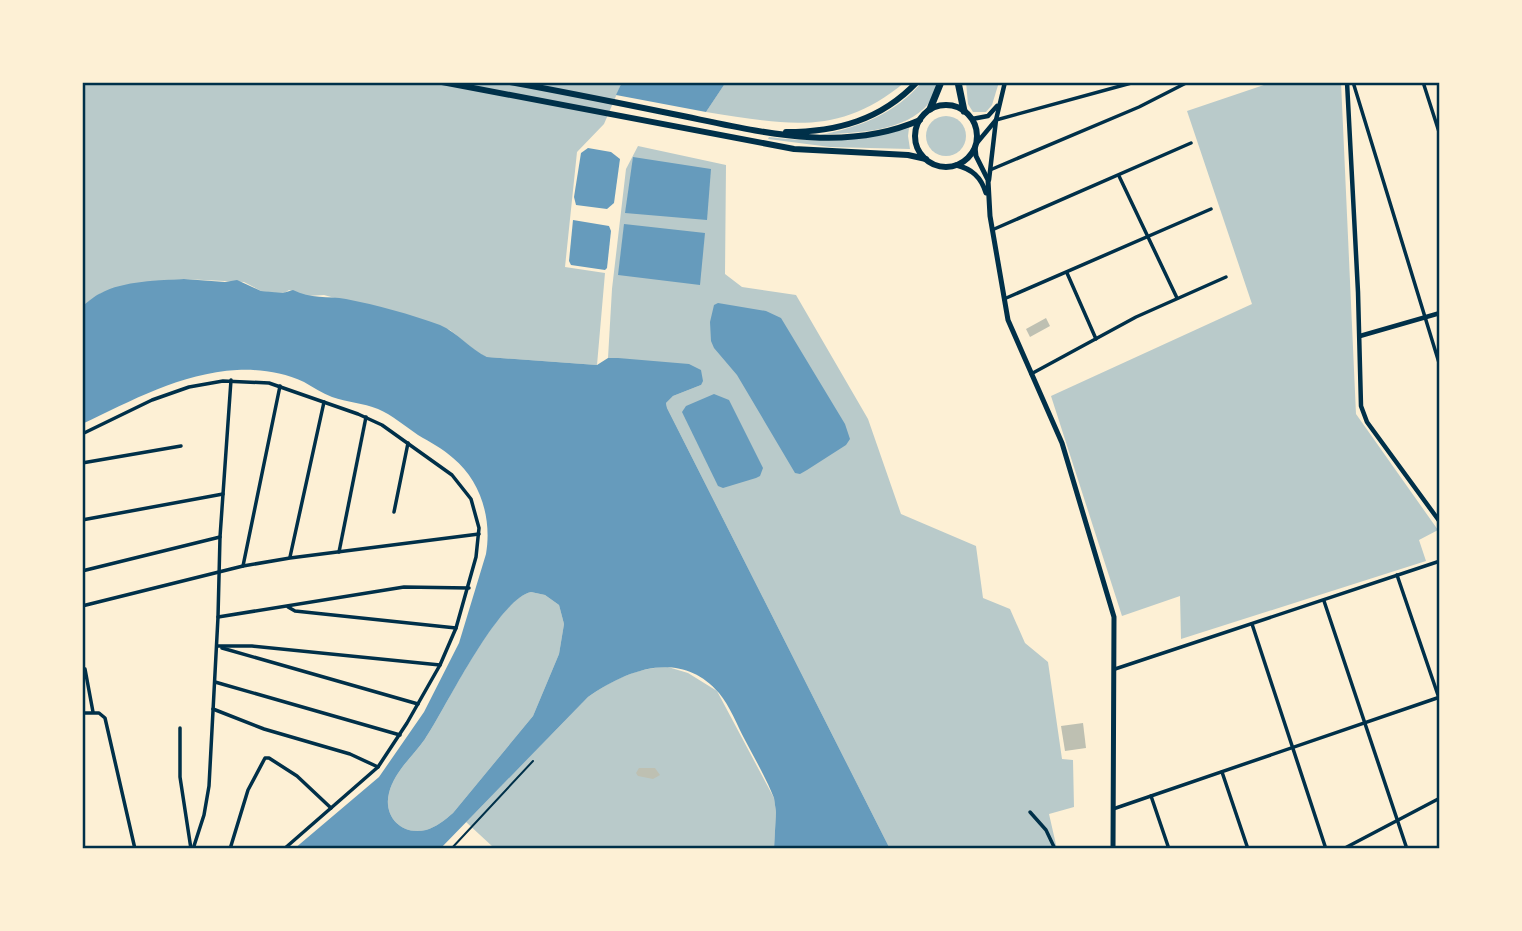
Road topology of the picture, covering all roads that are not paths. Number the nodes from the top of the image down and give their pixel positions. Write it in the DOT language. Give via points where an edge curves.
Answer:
graph roads {
  1 [pos="442,82"];
  2 [pos="510,82"];
  3 [pos="917,82"];
  4 [pos="941,82"];
  5 [pos="958,82"];
  6 [pos="1006,82"];
  7 [pos="1135,82"];
  8 [pos="1188,82"];
  9 [pos="1350,82"];
  10 [pos="1423,82"];
  11 [pos="999,103"];
  12 [pos="930,110"];
  13 [pos="964,111"];
  14 [pos="972,119"];
  15 [pos="920,120"];
  16 [pos="996,120"];
  17 [pos="758,131"];
  18 [pos="1440,135"];
  19 [pos="1191,143"];
  20 [pos="976,145"];
  21 [pos="926,159"];
  22 [pos="956,165"];
  23 [pos="990,170"];
  24 [pos="1118,176"];
  25 [pos="988,180"];
  26 [pos="987,196"];
  27 [pos="1211,209"];
  28 [pos="992,230"];
  29 [pos="1148,237"];
  30 [pos="1067,273"];
  31 [pos="1226,277"];
  32 [pos="1177,298"];
  33 [pos="1004,300"];
  34 [pos="1440,313"];
  35 [pos="1426,317"];
  36 [pos="1360,336"];
  37 [pos="1096,339"];
  38 [pos="1440,366"];
  39 [pos="1031,374"];
  40 [pos="231,380"];
  41 [pos="280,386"];
  42 [pos="324,402"];
  43 [pos="366,417"];
  44 [pos="82,434"];
  45 [pos="408,443"];
  46 [pos="181,446"];
  47 [pos="82,463"];
  48 [pos="223,494"];
  49 [pos="394,512"];
  50 [pos="82,520"];
  51 [pos="1440,522"];
  52 [pos="479,534"];
  53 [pos="220,537"];
  54 [pos="339,552"];
  55 [pos="290,558"];
  56 [pos="1440,561"];
  57 [pos="243,566"];
  58 [pos="82,571"];
  59 [pos="219,571"];
  60 [pos="1397,575"];
  61 [pos="469,588"];
  62 [pos="1324,601"];
  63 [pos="82,606"];
  64 [pos="288,607"];
  65 [pos="218,617"];
  66 [pos="1252,624"];
  67 [pos="456,628"];
  68 [pos="217,646"];
  69 [pos="440,666"];
  70 [pos="85,669"];
  71 [pos="1115,669"];
  72 [pos="85,681"];
  73 [pos="215,682"];
  74 [pos="1439,699"];
  75 [pos="418,704"];
  76 [pos="213,709"];
  77 [pos="93,712"];
  78 [pos="82,713"];
  79 [pos="1365,723"];
  80 [pos="180,728"];
  81 [pos="400,735"];
  82 [pos="1293,748"];
  83 [pos="378,767"];
  84 [pos="1222,772"];
  85 [pos="1151,796"];
  86 [pos="1440,798"];
  87 [pos="331,808"];
  88 [pos="1113,809"];
  89 [pos="1030,812"];
  90 [pos="1398,820"];
  91 [pos="135,849"];
  92 [pos="192,849"];
  93 [pos="230,849"];
  94 [pos="284,849"];
  95 [pos="1055,849"];
  96 [pos="1113,849"];
  97 [pos="1169,849"];
  98 [pos="1248,849"];
  99 [pos="1326,849"];
  100 [pos="1343,849"];
  101 [pos="1407,849"];
  1 -- 21 [label="highway" via="819,152"];
  2 -- 17 [label="highway"];
  3 -- 17 [label="highway" via="885,109 855,124 811,132"];
  4 -- 12 [label="highway"];
  5 -- 13 [label="highway"];
  6 -- 11 [label="street"];
  7 -- 16 [label="street"];
  8 -- 23 [label="street"];
  9 -- 35 [label="street"];
  9 -- 36 [label="street"];
  10 -- 18 [label="street"];
  11 -- 14 [label="street" via="990,115"];
  11 -- 16 [label="street"];
  12 -- 13 [label="highway" via="951,106"];
  12 -- 15 [label="highway"];
  13 -- 14 [label="highway"];
  14 -- 20 [label="highway"];
  15 -- 17 [label="highway" via="840,137"];
  15 -- 21 [label="highway" via="916,141"];
  16 -- 20 [label="street"];
  16 -- 23 [label="street"];
  19 -- 24 [label="street"];
  20 -- 22 [label="highway" via="968,158"];
  20 -- 25 [label="main road" via="977,159"];
  21 -- 22 [label="highway" via="937,166"];
  22 -- 26 [label="main road" via="979,177"];
  23 -- 25 [label="street"];
  24 -- 28 [label="street"];
  24 -- 29 [label="street"];
  25 -- 26 [label="main road"];
  26 -- 28 [label="main road"];
  27 -- 29 [label="street"];
  28 -- 33 [label="main road"];
  29 -- 30 [label="street"];
  29 -- 32 [label="street"];
  30 -- 33 [label="street"];
  30 -- 37 [label="street"];
  31 -- 32 [label="street"];
  32 -- 37 [label="street"];
  33 -- 39 [label="main road"];
  34 -- 35 [label="street"];
  35 -- 36 [label="street"];
  35 -- 38 [label="street"];
  36 -- 51 [label="street" via="1364,416"];
  37 -- 39 [label="street"];
  39 -- 71 [label="main road" via="1062,443 1110,600"];
  40 -- 41 [label="street"];
  40 -- 44 [label="street" via="178,390"];
  40 -- 48 [label="street"];
  41 -- 42 [label="street"];
  41 -- 57 [label="street"];
  42 -- 43 [label="street"];
  42 -- 55 [label="street"];
  43 -- 45 [label="street"];
  43 -- 54 [label="street"];
  45 -- 49 [label="street"];
  45 -- 52 [label="street" via="463,485 474,506"];
  46 -- 47 [label="street"];
  48 -- 50 [label="street"];
  48 -- 53 [label="street"];
  52 -- 54 [label="street"];
  52 -- 61 [label="street"];
  53 -- 58 [label="street"];
  53 -- 59 [label="street"];
  54 -- 55 [label="street"];
  55 -- 57 [label="street"];
  56 -- 60 [label="street"];
  57 -- 59 [label="street"];
  59 -- 63 [label="street"];
  59 -- 65 [label="street"];
  60 -- 62 [label="street"];
  60 -- 74 [label="street"];
  61 -- 64 [label="street" via="404,587"];
  61 -- 67 [label="street"];
  62 -- 66 [label="street"];
  62 -- 79 [label="street"];
  64 -- 65 [label="street"];
  64 -- 67 [label="street"];
  65 -- 68 [label="street"];
  66 -- 71 [label="street"];
  66 -- 82 [label="street"];
  67 -- 69 [label="street"];
  68 -- 69 [label="street"];
  68 -- 73 [label="street"];
  68 -- 75 [label="street"];
  69 -- 75 [label="street"];
  70 -- 72 [label="street"];
  71 -- 88 [label="main road"];
  72 -- 77 [label="street"];
  73 -- 76 [label="street"];
  73 -- 81 [label="street"];
  74 -- 79 [label="street"];
  75 -- 81 [label="street"];
  76 -- 83 [label="street"];
  76 -- 92 [label="street" via="209,786"];
  77 -- 78 [label="street"];
  77 -- 91 [label="street" via="105,718"];
  79 -- 82 [label="street"];
  79 -- 90 [label="street"];
  80 -- 92 [label="street" via="180,788"];
  81 -- 83 [label="street"];
  82 -- 84 [label="street"];
  82 -- 99 [label="street"];
  83 -- 87 [label="street"];
  84 -- 85 [label="street"];
  84 -- 98 [label="street"];
  85 -- 88 [label="street"];
  85 -- 97 [label="street"];
  86 -- 90 [label="street"];
  87 -- 93 [label="street" via="297,776 265,758 248,790"];
  87 -- 94 [label="street"];
  88 -- 96 [label="main road"];
  89 -- 95 [label="street"];
  90 -- 100 [label="street"];
  90 -- 101 [label="street"];
}
